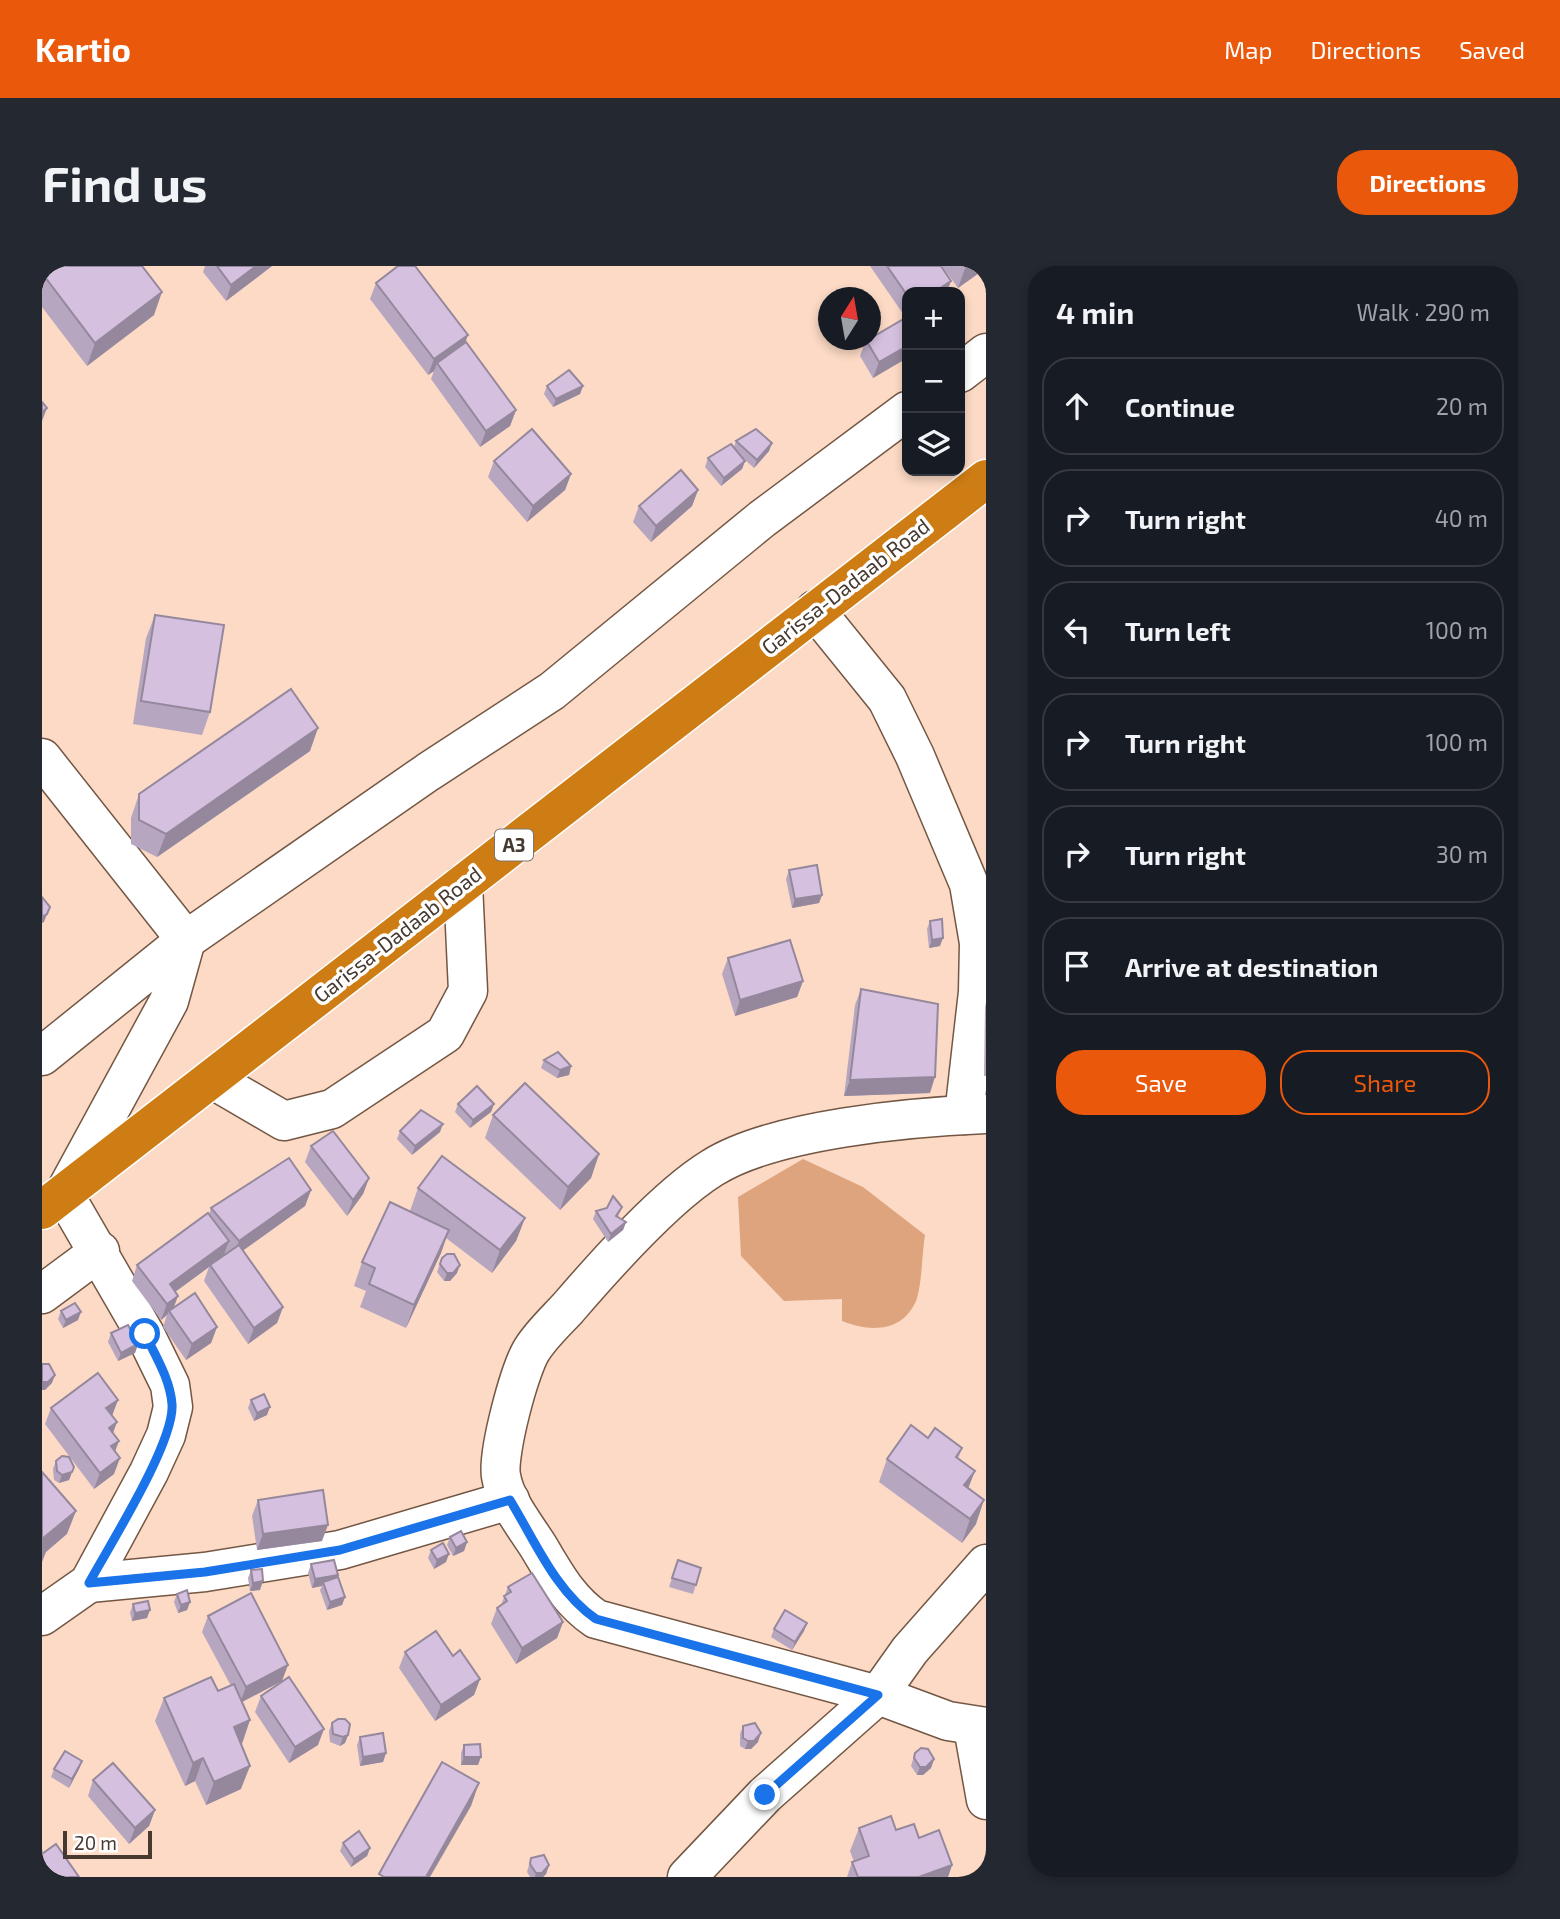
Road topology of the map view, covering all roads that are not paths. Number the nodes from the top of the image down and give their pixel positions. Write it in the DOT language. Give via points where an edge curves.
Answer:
graph roads {
  1 [pos="986,353"];
  2 [pos="965,369"];
  3 [pos="904,413"];
  4 [pos="986,479"];
  5 [pos="815,610"];
  6 [pos="42,758"];
  7 [pos="463,884"];
  8 [pos="186,940"];
  9 [pos="42,1056"];
  10 [pos="212,1079"];
  11 [pos="975,1115"];
  12 [pos="53,1202"];
  13 [pos="100,1251"];
  14 [pos="42,1294"];
  15 [pos="510,1500"];
  16 [pos="986,1564"];
  17 [pos="89,1583"];
  18 [pos="42,1616"];
  19 [pos="878,1695"];
  20 [pos="979,1727"];
  21 [pos="986,1800"];
  22 [pos="687,1877"];
  1 -- 2 [label="street"];
  3 -- 8 [label="street" via="762,519 552,691"];
  4 -- 5 [label="highway, Garissa-Dadaab Road / A3"];
  5 -- 7 [label="highway, Garissa-Dadaab Road / A3"];
  5 -- 11 [label="street" via="887,699 969,884 979,943"];
  6 -- 8 [label="street"];
  7 -- 10 [label="highway, Garissa-Dadaab Road / A3"];
  7 -- 10 [label="street" via="468,991 445,1034 332,1109 284,1121"];
  8 -- 9 [label="street"];
  8 -- 12 [label="street" via="169,1001"];
  10 -- 12 [label="highway, Garissa-Dadaab Road / A3"];
  11 -- 15 [label="street" via="783,1138 713,1167 670,1202 594,1277 532,1349 506,1435 500,1473"];
  12 -- 13 [label="street"];
  13 -- 14 [label="street"];
  13 -- 17 [label="street" via="170,1385 173,1408 166,1436"];
  15 -- 17 [label="street" via="340,1550 205,1572"];
  15 -- 19 [label="street" via="558,1582 579,1608 596,1619"];
  16 -- 19 [label="street" via="910,1650"];
  17 -- 18 [label="street"];
  19 -- 20 [label="street"];
  19 -- 22 [label="street" via="765,1795"];
  20 -- 21 [label="street"];
}
